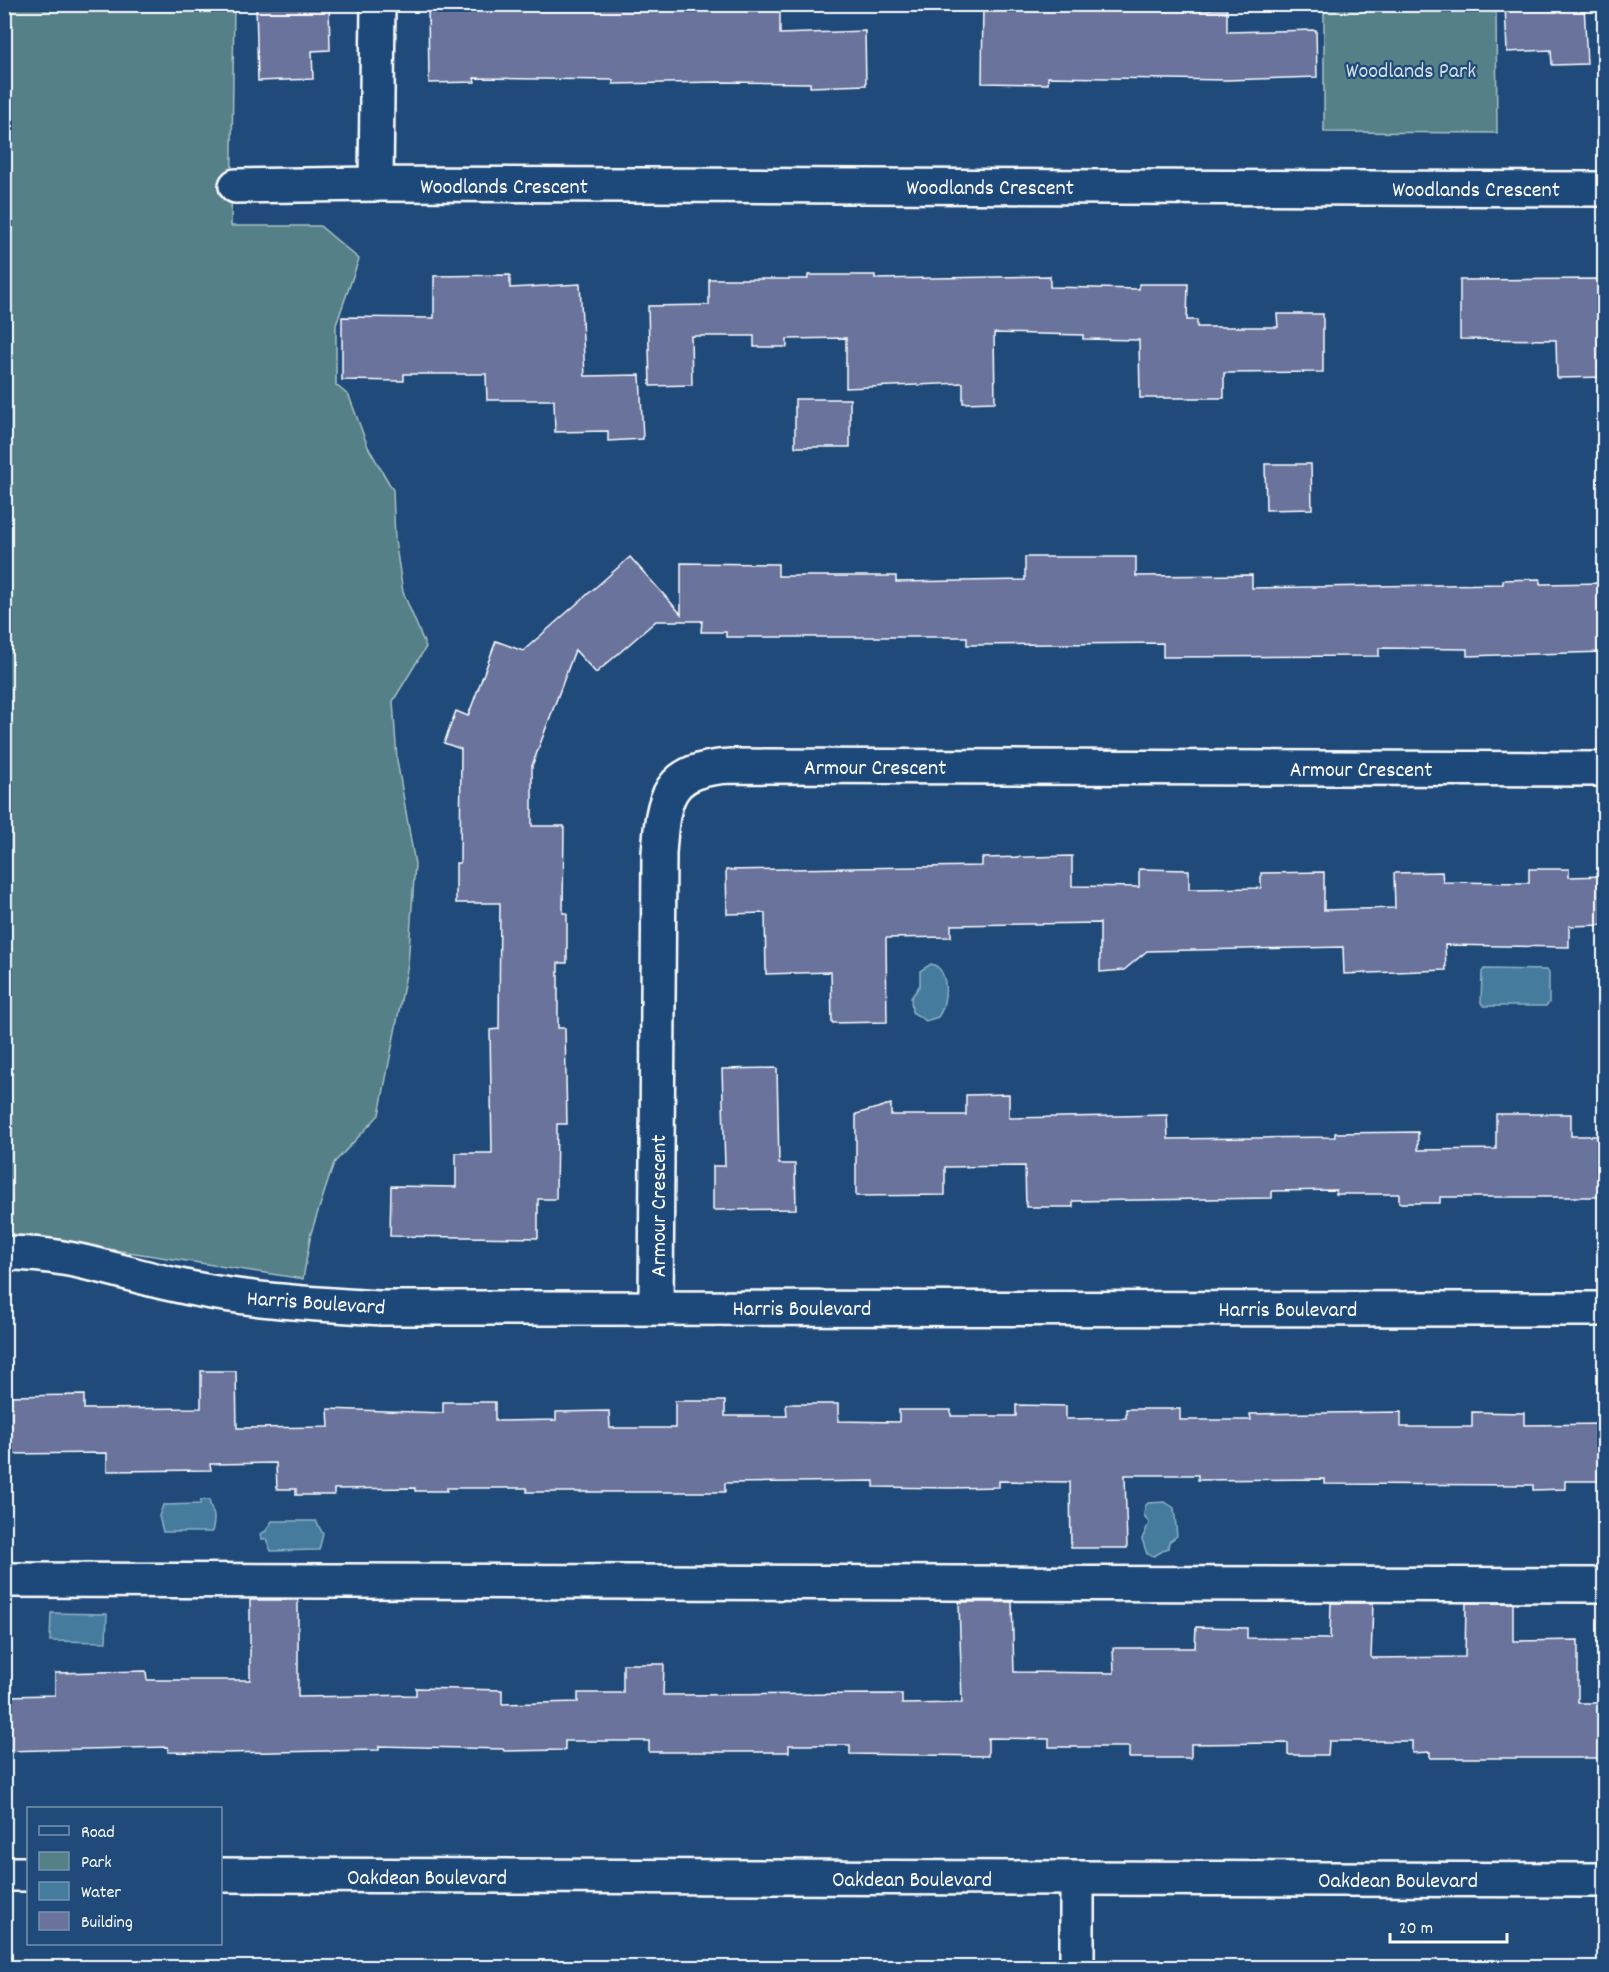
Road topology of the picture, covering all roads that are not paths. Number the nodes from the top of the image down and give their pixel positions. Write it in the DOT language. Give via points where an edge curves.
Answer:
graph roads {
  1 [pos="378,4"];
  2 [pos="376,184"];
  3 [pos="236,186"];
  4 [pos="1605,189"];
  5 [pos="1605,769"];
  6 [pos="4,1253"];
  7 [pos="656,1306"];
  8 [pos="1605,1309"];
  9 [pos="4,1580"];
  10 [pos="1605,1585"];
  11 [pos="4,1874"];
  12 [pos="27,1874"];
  13 [pos="222,1875"];
  14 [pos="1077,1879"];
  15 [pos="1605,1880"];
  16 [pos="1077,1968"];
  1 -- 2 [label="street"];
  2 -- 3 [label="street, Woodlands Crescent"];
  2 -- 4 [label="street, Woodlands Crescent"];
  5 -- 7 [label="street, Armour Crescent" via="731,766 693,771 682,777 663,812 659,854"];
  6 -- 7 [label="street, Harris Boulevard" via="66,1256 172,1284 306,1304 381,1308"];
  7 -- 8 [label="street, Harris Boulevard"];
  9 -- 10 [label="street"];
  11 -- 12 [label="street"];
  13 -- 14 [label="street, Oakdean Boulevard"];
  14 -- 15 [label="street, Oakdean Boulevard"];
  14 -- 16 [label="street"];
}
